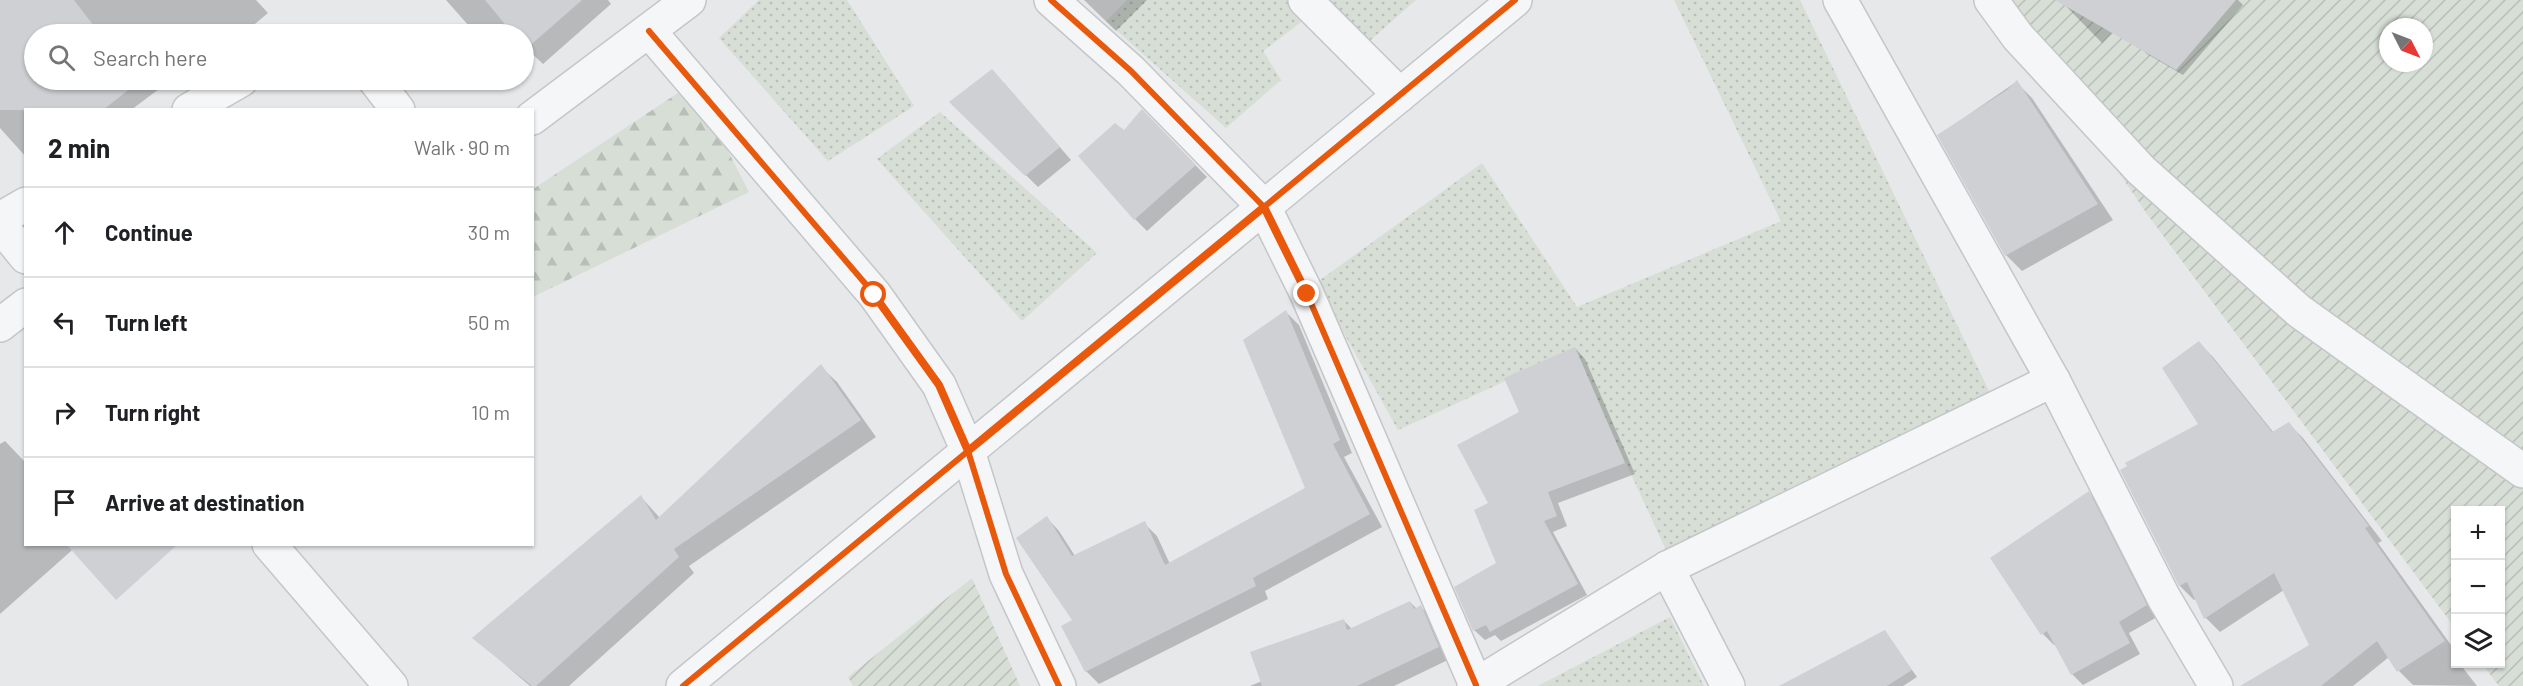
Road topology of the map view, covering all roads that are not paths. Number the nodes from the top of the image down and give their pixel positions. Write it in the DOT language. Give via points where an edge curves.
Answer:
graph roads {
  1 [pos="689,0"];
  2 [pos="1051,0"];
  3 [pos="1305,0"];
  4 [pos="1515,0"];
  5 [pos="1840,0"];
  6 [pos="1991,0"];
  7 [pos="649,31"];
  8 [pos="224,90"];
  9 [pos="383,90"];
  10 [pos="1400,95"];
  11 [pos="192,108"];
  12 [pos="396,108"];
  13 [pos="534,117"];
  14 [pos="24,205"];
  15 [pos="1264,207"];
  16 [pos="0,219"];
  17 [pos="0,225"];
  18 [pos="24,255"];
  19 [pos="24,307"];
  20 [pos="0,325"];
  21 [pos="2054,380"];
  22 [pos="968,451"];
  23 [pos="2523,471"];
  24 [pos="271,546"];
  25 [pos="1667,568"];
  26 [pos="1475,685"];
  27 [pos="391,686"];
  28 [pos="683,686"];
  29 [pos="1059,686"];
  30 [pos="1728,686"];
  31 [pos="2216,686"];
  1 -- 7 [label="street"];
  2 -- 15 [label="street" via="1131,71"];
  3 -- 10 [label="street"];
  4 -- 10 [label="street"];
  5 -- 21 [label="street"];
  6 -- 23 [label="street" via="2018,37 2141,170 2255,272 2299,310"];
  7 -- 13 [label="street"];
  7 -- 22 [label="street" via="874,295 939,385"];
  8 -- 11 [label="street"];
  9 -- 12 [label="street"];
  10 -- 15 [label="street"];
  14 -- 16 [label="street"];
  15 -- 22 [label="street"];
  15 -- 26 [label="street" via="1307,294"];
  17 -- 18 [label="street"];
  19 -- 20 [label="street"];
  21 -- 25 [label="street"];
  21 -- 31 [label="street" via="2164,598"];
  22 -- 28 [label="street"];
  22 -- 29 [label="street" via="1006,574"];
  24 -- 27 [label="street"];
  25 -- 26 [label="street"];
  25 -- 30 [label="street"];
}
